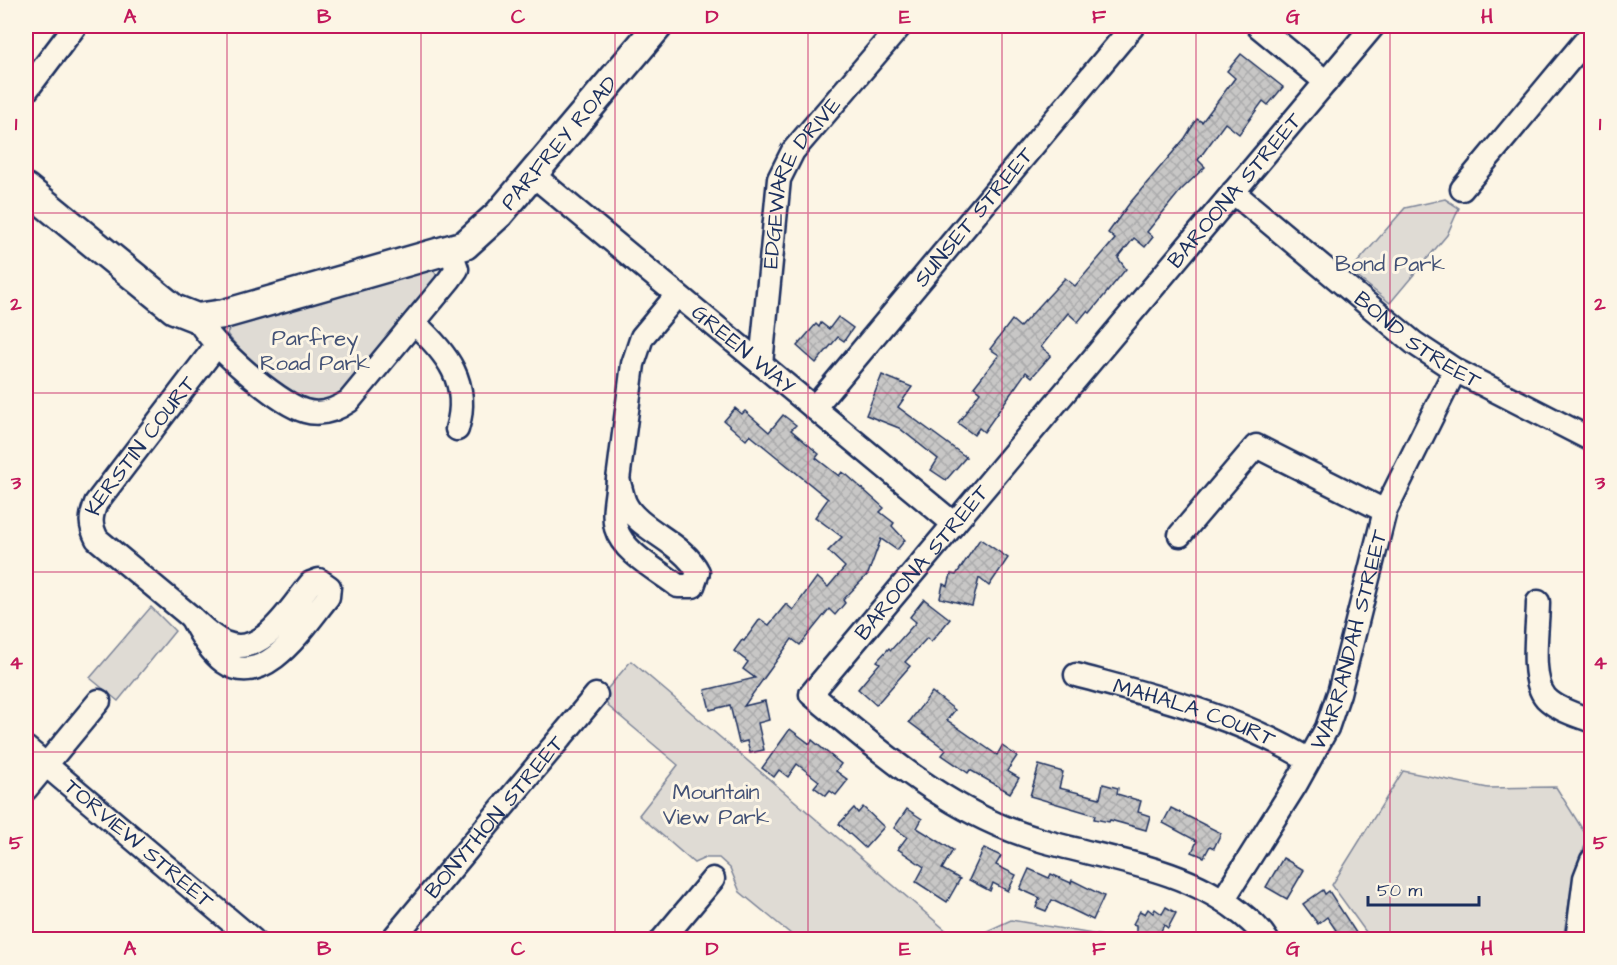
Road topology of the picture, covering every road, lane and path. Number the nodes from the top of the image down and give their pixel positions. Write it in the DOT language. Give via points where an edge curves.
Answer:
graph roads {
  1 [pos="75,26"];
  2 [pos="657,26"];
  3 [pos="900,26"];
  4 [pos="1133,26"];
  5 [pos="1258,26"];
  6 [pos="1373,26"];
  7 [pos="1592,33"];
  8 [pos="1326,82"];
  9 [pos="26,91"];
  10 [pos="532,175"];
  11 [pos="26,188"];
  12 [pos="1462,189"];
  13 [pos="1233,192"];
  14 [pos="450,249"];
  15 [pos="677,295"];
  16 [pos="197,318"];
  17 [pos="414,323"];
  18 [pos="216,346"];
  19 [pos="761,364"];
  20 [pos="1455,370"];
  21 [pos="814,408"];
  22 [pos="457,429"];
  23 [pos="1592,440"];
  24 [pos="618,480"];
  25 [pos="1385,511"];
  26 [pos="954,524"];
  27 [pos="1180,536"];
  28 [pos="1538,602"];
  29 [pos="191,617"];
  30 [pos="1076,675"];
  31 [pos="596,695"];
  32 [pos="99,701"];
  33 [pos="1592,721"];
  34 [pos="26,748"];
  35 [pos="1309,760"];
  36 [pos="46,764"];
  37 [pos="26,789"];
  38 [pos="1592,860"];
  39 [pos="713,879"];
  40 [pos="1223,900"];
  41 [pos="1582,937"];
  42 [pos="253,939"];
  43 [pos="392,939"];
  44 [pos="662,939"];
  45 [pos="1267,939"];
  1 -- 9 [label="street"];
  2 -- 10 [label="main road, PARFREY ROAD"];
  3 -- 19 [label="street, EDGEWARE DRIVE" via="793,151 779,179"];
  4 -- 21 [label="street, SUNSET STREET"];
  5 -- 8 [label="street"];
  6 -- 8 [label="street, BAROONA STREET"];
  7 -- 12 [label="street"];
  8 -- 13 [label="street, BAROONA STREET"];
  10 -- 14 [label="main road, PARFREY ROAD" via="478,235 465,245"];
  10 -- 15 [label="street, GREEN WAY"];
  11 -- 16 [label="main road" via="174,309"];
  13 -- 20 [label="street, BOND STREET" via="1398,330"];
  13 -- 26 [label="street, BAROONA STREET"];
  14 -- 16 [label="main road, PARFREY ROAD" via="224,314"];
  14 -- 17 [label="street" via="457,269"];
  15 -- 19 [label="street, GREEN WAY"];
  15 -- 24 [label="street" via="642,337 633,364"];
  16 -- 18 [label="street"];
  17 -- 18 [label="street" via="348,401 322,413 306,412 288,404"];
  17 -- 22 [label="street" via="457,378 463,395"];
  18 -- 29 [label="street, KERSTIN COURT" via="96,503 91,515 97,539"];
  19 -- 21 [label="street, GREEN WAY"];
  20 -- 23 [label="street, BOND STREET"];
  20 -- 25 [label="street, WARRANDAH STREET"];
  21 -- 26 [label="street, GREEN WAY"];
  24 -- 24 [label="street" via="615,521 626,545 678,586 693,586 698,572 692,560 636,516 626,505"];
  25 -- 27 [label="street" via="1256,446"];
  25 -- 35 [label="street, WARRANDAH STREET" via="1339,693 1327,728"];
  26 -- 40 [label="street, BAROONA STREET" via="811,694 903,770 952,803 998,825 1176,877"];
  28 -- 33 [label="street" via="1536,675 1545,697"];
  29 -- 29 [label="street, KERSTIN COURT" via="215,638 236,647 246,646 261,640 311,583 319,580 329,587 328,597 271,662 252,669 225,663"];
  30 -- 35 [label="street, MAHALA COURT" via="1214,714 1256,730"];
  31 -- 43 [label="street, BONYTHON STREET"];
  32 -- 36 [label="street"];
  34 -- 36 [label="street, TORVIEW STREET"];
  35 -- 40 [label="street, WARRANDAH STREET"];
  36 -- 37 [label="street"];
  36 -- 42 [label="street, TORVIEW STREET"];
  38 -- 41 [label="street" via="1585,878"];
  39 -- 44 [label="street"];
  40 -- 45 [label="street, BAROONA STREET" via="1262,930"];
}
